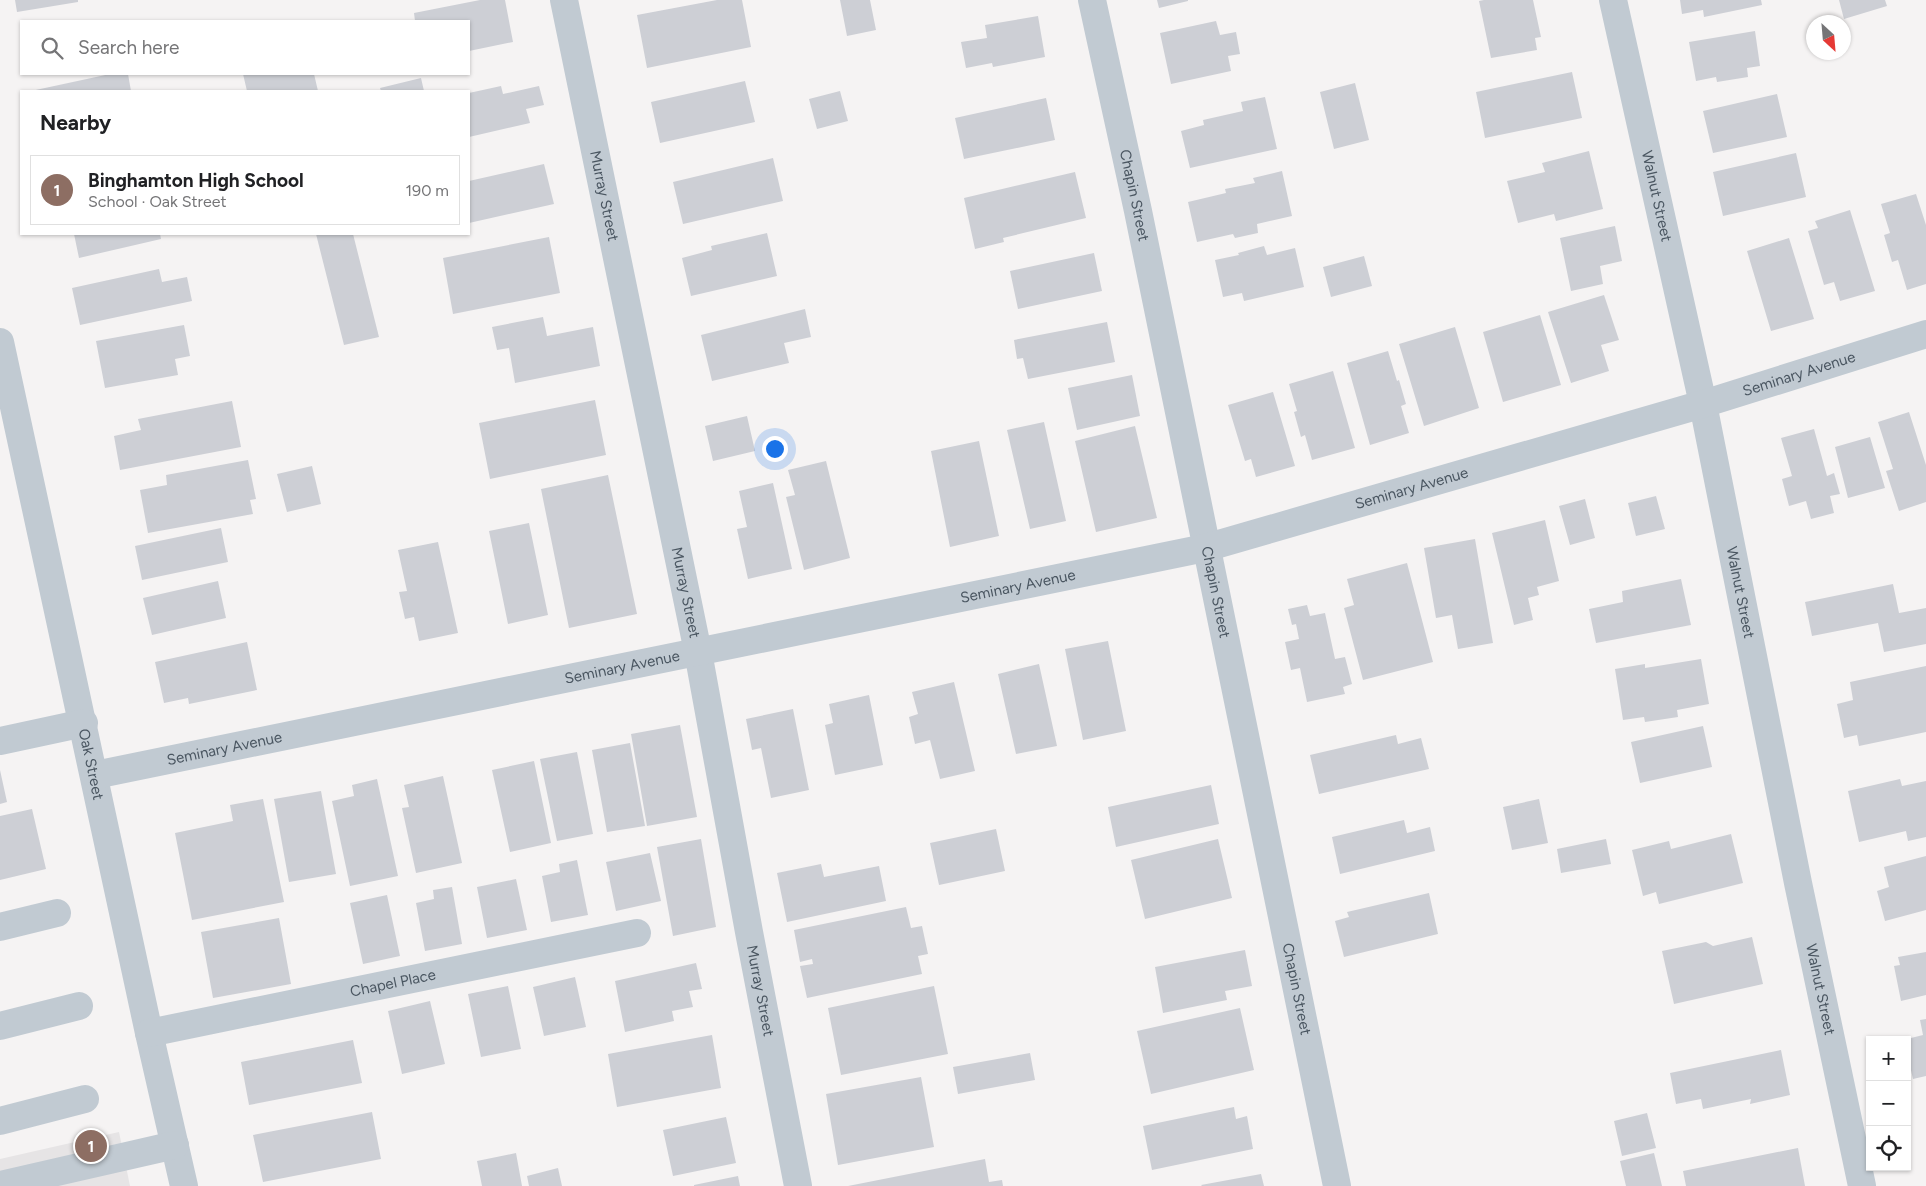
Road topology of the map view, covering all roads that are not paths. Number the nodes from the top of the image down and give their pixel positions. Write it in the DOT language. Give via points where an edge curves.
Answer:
graph roads {
  1 [pos="564,0"];
  2 [pos="1092,0"];
  3 [pos="1613,0"];
  4 [pos="1926,334"];
  5 [pos="0,342"];
  6 [pos="1704,404"];
  7 [pos="1205,548"];
  8 [pos="698,652"];
  9 [pos="84,724"];
  10 [pos="0,742"];
  11 [pos="95,775"];
  12 [pos="57,913"];
  13 [pos="0,927"];
  14 [pos="637,933"];
  15 [pos="78,1006"];
  16 [pos="0,1026"];
  17 [pos="149,1033"];
  18 [pos="85,1099"];
  19 [pos="0,1121"];
  20 [pos="175,1145"];
  21 [pos="0,1185"];
  22 [pos="184,1186"];
  23 [pos="798,1186"];
  24 [pos="1337,1186"];
  25 [pos="1862,1186"];
  1 -- 8 [label="street, Murray Street"];
  2 -- 7 [label="street, Chapin Street" via="1140,220"];
  3 -- 6 [label="street, Walnut Street"];
  4 -- 6 [label="street, Seminary Avenue"];
  5 -- 9 [label="street, Oak Street"];
  6 -- 7 [label="street, Seminary Avenue"];
  6 -- 25 [label="street, Walnut Street" via="1796,873"];
  7 -- 8 [label="street, Seminary Avenue"];
  7 -- 24 [label="street, Chapin Street"];
  8 -- 11 [label="street, Seminary Avenue"];
  8 -- 23 [label="street, Murray Street"];
  9 -- 10 [label="street"];
  9 -- 11 [label="street, Oak Street"];
  11 -- 17 [label="street, Oak Street"];
  12 -- 13 [label="street"];
  14 -- 17 [label="street, Chapel Place"];
  15 -- 16 [label="street"];
  17 -- 20 [label="street, Oak Street"];
  18 -- 19 [label="street"];
  20 -- 21 [label="street"];
  20 -- 22 [label="street, Oak Street"];
}
